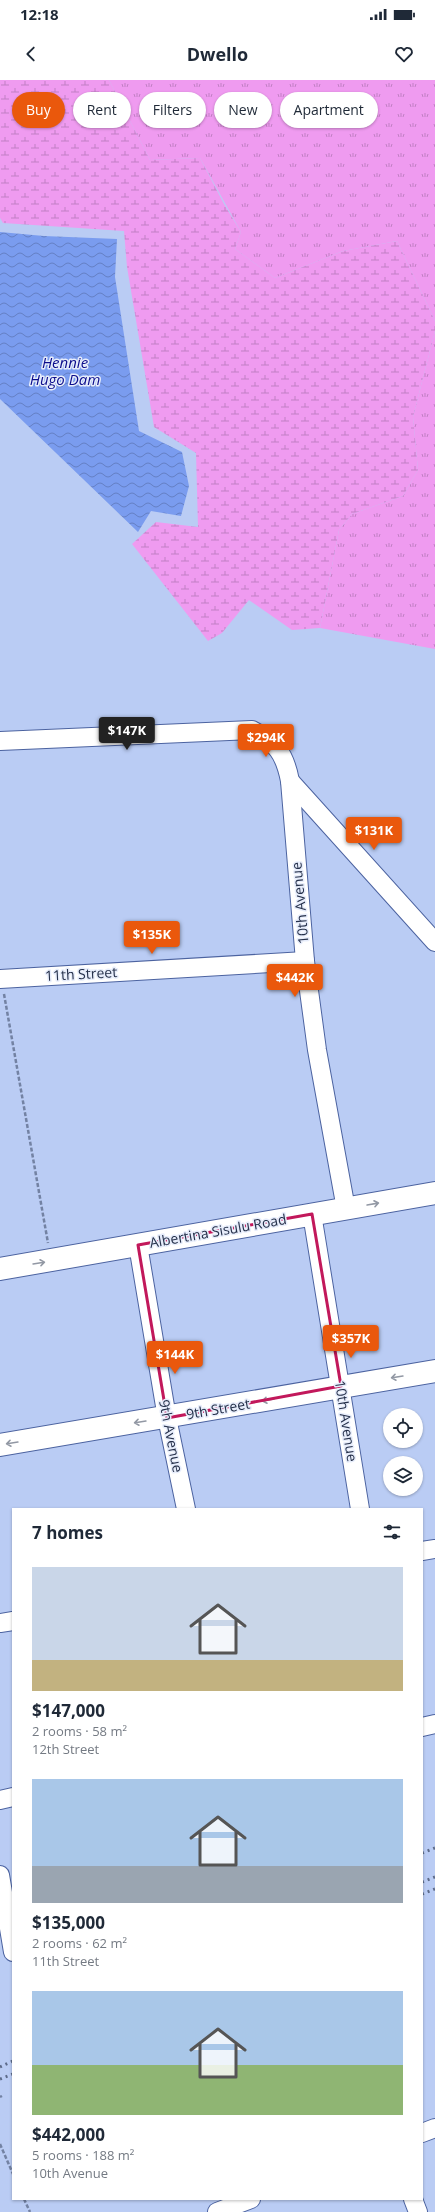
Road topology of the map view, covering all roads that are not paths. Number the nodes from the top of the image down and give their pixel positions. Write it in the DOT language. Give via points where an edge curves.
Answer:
graph roads {
  1 [pos="0,741"];
  2 [pos="290,781"];
  3 [pos="435,942"];
  4 [pos="305,962"];
  5 [pos="0,979"];
  6 [pos="435,1193"];
  7 [pos="346,1208"];
  8 [pos="312,1214"];
  9 [pos="138,1245"];
  10 [pos="0,1269"];
  11 [pos="435,1371"];
  12 [pos="341,1386"];
  13 [pos="167,1418"];
  14 [pos="0,1445"];
  15 [pos="186,1508"];
  16 [pos="360,1508"];
  17 [pos="435,1549"];
  18 [pos="423,1551"];
  19 [pos="12,1621"];
  20 [pos="0,1624"];
  21 [pos="435,1724"];
  22 [pos="423,1727"];
  23 [pos="12,1797"];
  24 [pos="0,1800"];
  25 [pos="0,1875"];
  26 [pos="8,1950"];
  27 [pos="435,2128"];
  28 [pos="423,2133"];
  29 [pos="248,2200"];
  30 [pos="413,2200"];
  31 [pos="218,2212"];
  32 [pos="418,2212"];
  1 -- 2 [label="street, 10th Avenue" via="252,730 276,746 284,758"];
  2 -- 3 [label="street"];
  2 -- 4 [label="street, 10th Avenue"];
  4 -- 5 [label="street, 11th Street"];
  4 -- 7 [label="street, 10th Avenue" via="317,1050"];
  7 -- 6 [label="main road, Albertina Sisulu Road, one-way"];
  7 -- 8 [label="main road, Albertina Sisulu Road"];
  8 -- 9 [label="main road, Albertina Sisulu Road"];
  8 -- 12 [label="street, 10th Avenue"];
  10 -- 9 [label="main road, Albertina Sisulu Road, one-way"];
  9 -- 13 [label="street, 9th Avenue"];
  11 -- 12 [label="main road, 9th Street, one-way"];
  12 -- 13 [label="main road, 9th Street, one-way"];
  12 -- 16 [label="street, 10th Avenue"];
  13 -- 14 [label="main road, 9th Street, one-way"];
  13 -- 15 [label="street, 9th Avenue"];
  17 -- 18 [label="street"];
  19 -- 20 [label="street"];
  21 -- 22 [label="street"];
  23 -- 24 [label="street"];
  25 -- 26 [label="street"];
  27 -- 28 [label="street"];
  29 -- 31 [label="street"];
  30 -- 32 [label="street"];
}
